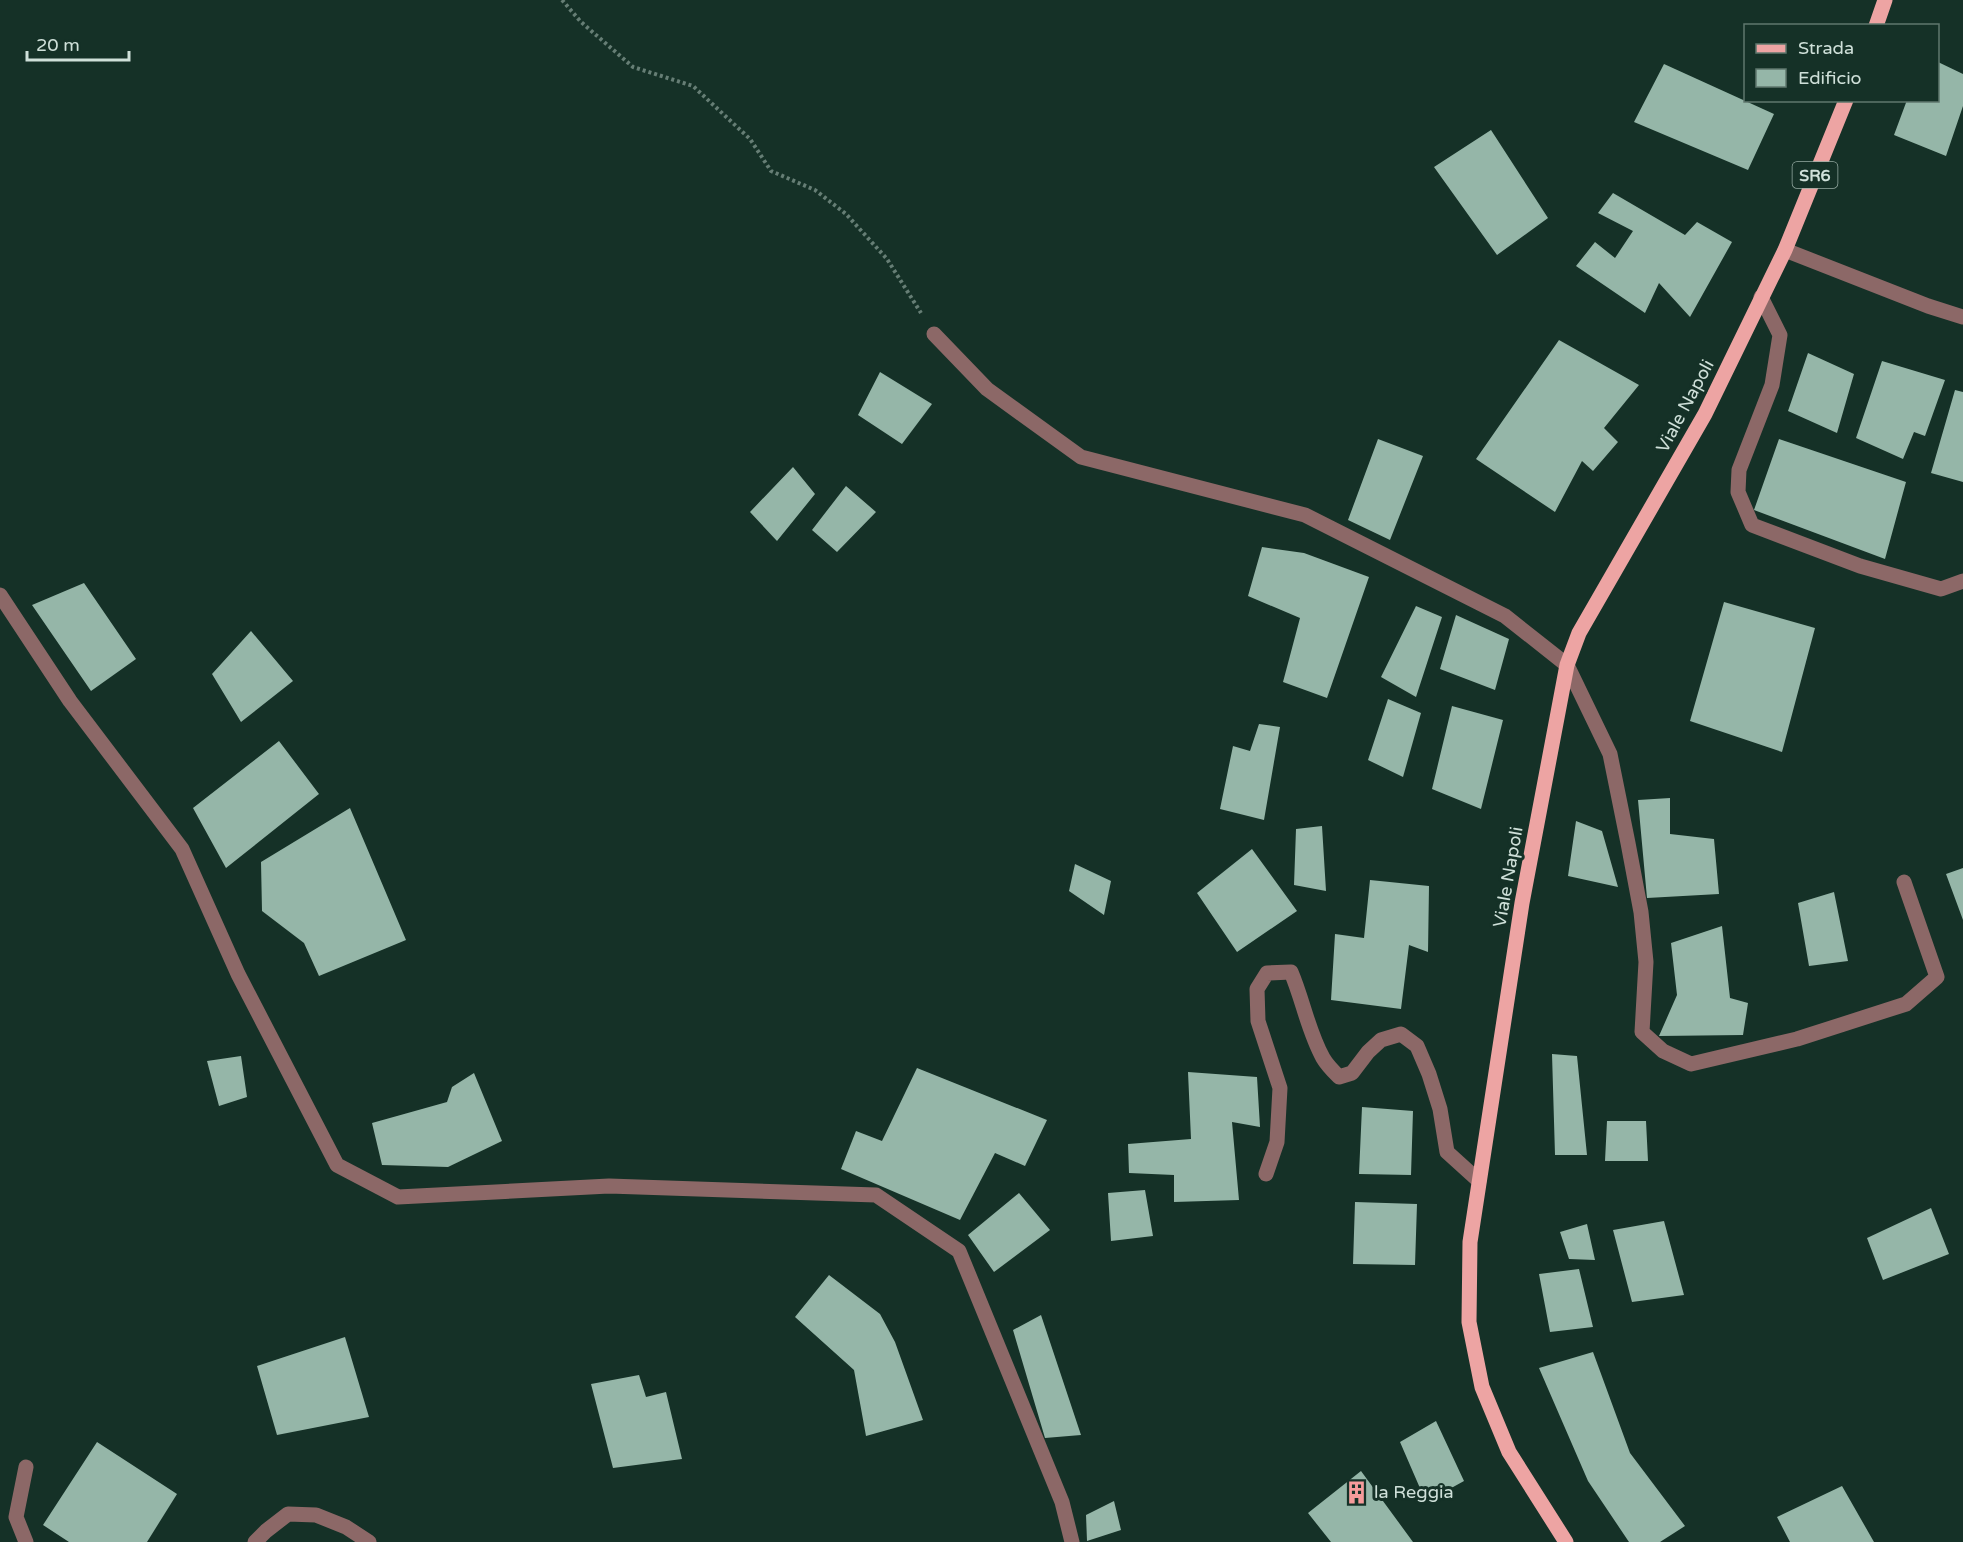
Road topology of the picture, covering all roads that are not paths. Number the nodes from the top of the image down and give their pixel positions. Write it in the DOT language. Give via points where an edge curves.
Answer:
graph roads {
  1 [pos="1885,0"];
  2 [pos="1877,24"];
  3 [pos="1845,102"];
  4 [pos="1785,250"];
  5 [pos="1761,297"];
  6 [pos="1963,317"];
  7 [pos="934,334"];
  8 [pos="1963,581"];
  9 [pos="0,595"];
  10 [pos="1567,665"];
  11 [pos="1904,882"];
  12 [pos="1266,1174"];
  13 [pos="1479,1181"];
  14 [pos="26,1467"];
  15 [pos="26,1542"];
  16 [pos="255,1542"];
  17 [pos="369,1542"];
  18 [pos="1072,1542"];
  19 [pos="1566,1542"];
  1 -- 2 [label="main road"];
  3 -- 4 [label="main road, SR6"];
  4 -- 5 [label="main road, Viale Napoli"];
  4 -- 6 [label="street"];
  5 -- 8 [label="street" via="1780,335 1772,385 1739,470 1738,492 1752,525 1860,566 1941,589"];
  5 -- 10 [label="main road, Viale Napoli" via="1705,414 1578,633"];
  7 -- 10 [label="street" via="987,389 1081,457 1305,515 1505,616"];
  9 -- 18 [label="street" via="70,701 182,849 238,974 337,1166 398,1197 609,1186 876,1195 959,1251 1062,1502"];
  10 -- 11 [label="street" via="1610,754 1641,912 1646,962 1642,1032 1663,1052 1691,1064 1797,1039 1906,1004 1937,977"];
  10 -- 13 [label="main road, Viale Napoli" via="1522,903"];
  12 -- 13 [label="street" via="1277,1142 1280,1088 1258,1021 1257,989 1267,973 1291,972 1311,1032 1324,1060 1339,1077 1352,1073 1380,1040 1401,1034 1417,1046 1440,1109 1448,1152"];
  13 -- 19 [label="main road, Viale Napoli" via="1470,1242 1469,1322 1482,1388 1509,1452"];
  14 -- 15 [label="street" via="16,1517"];
  16 -- 17 [label="street" via="288,1514 316,1515"];
}
